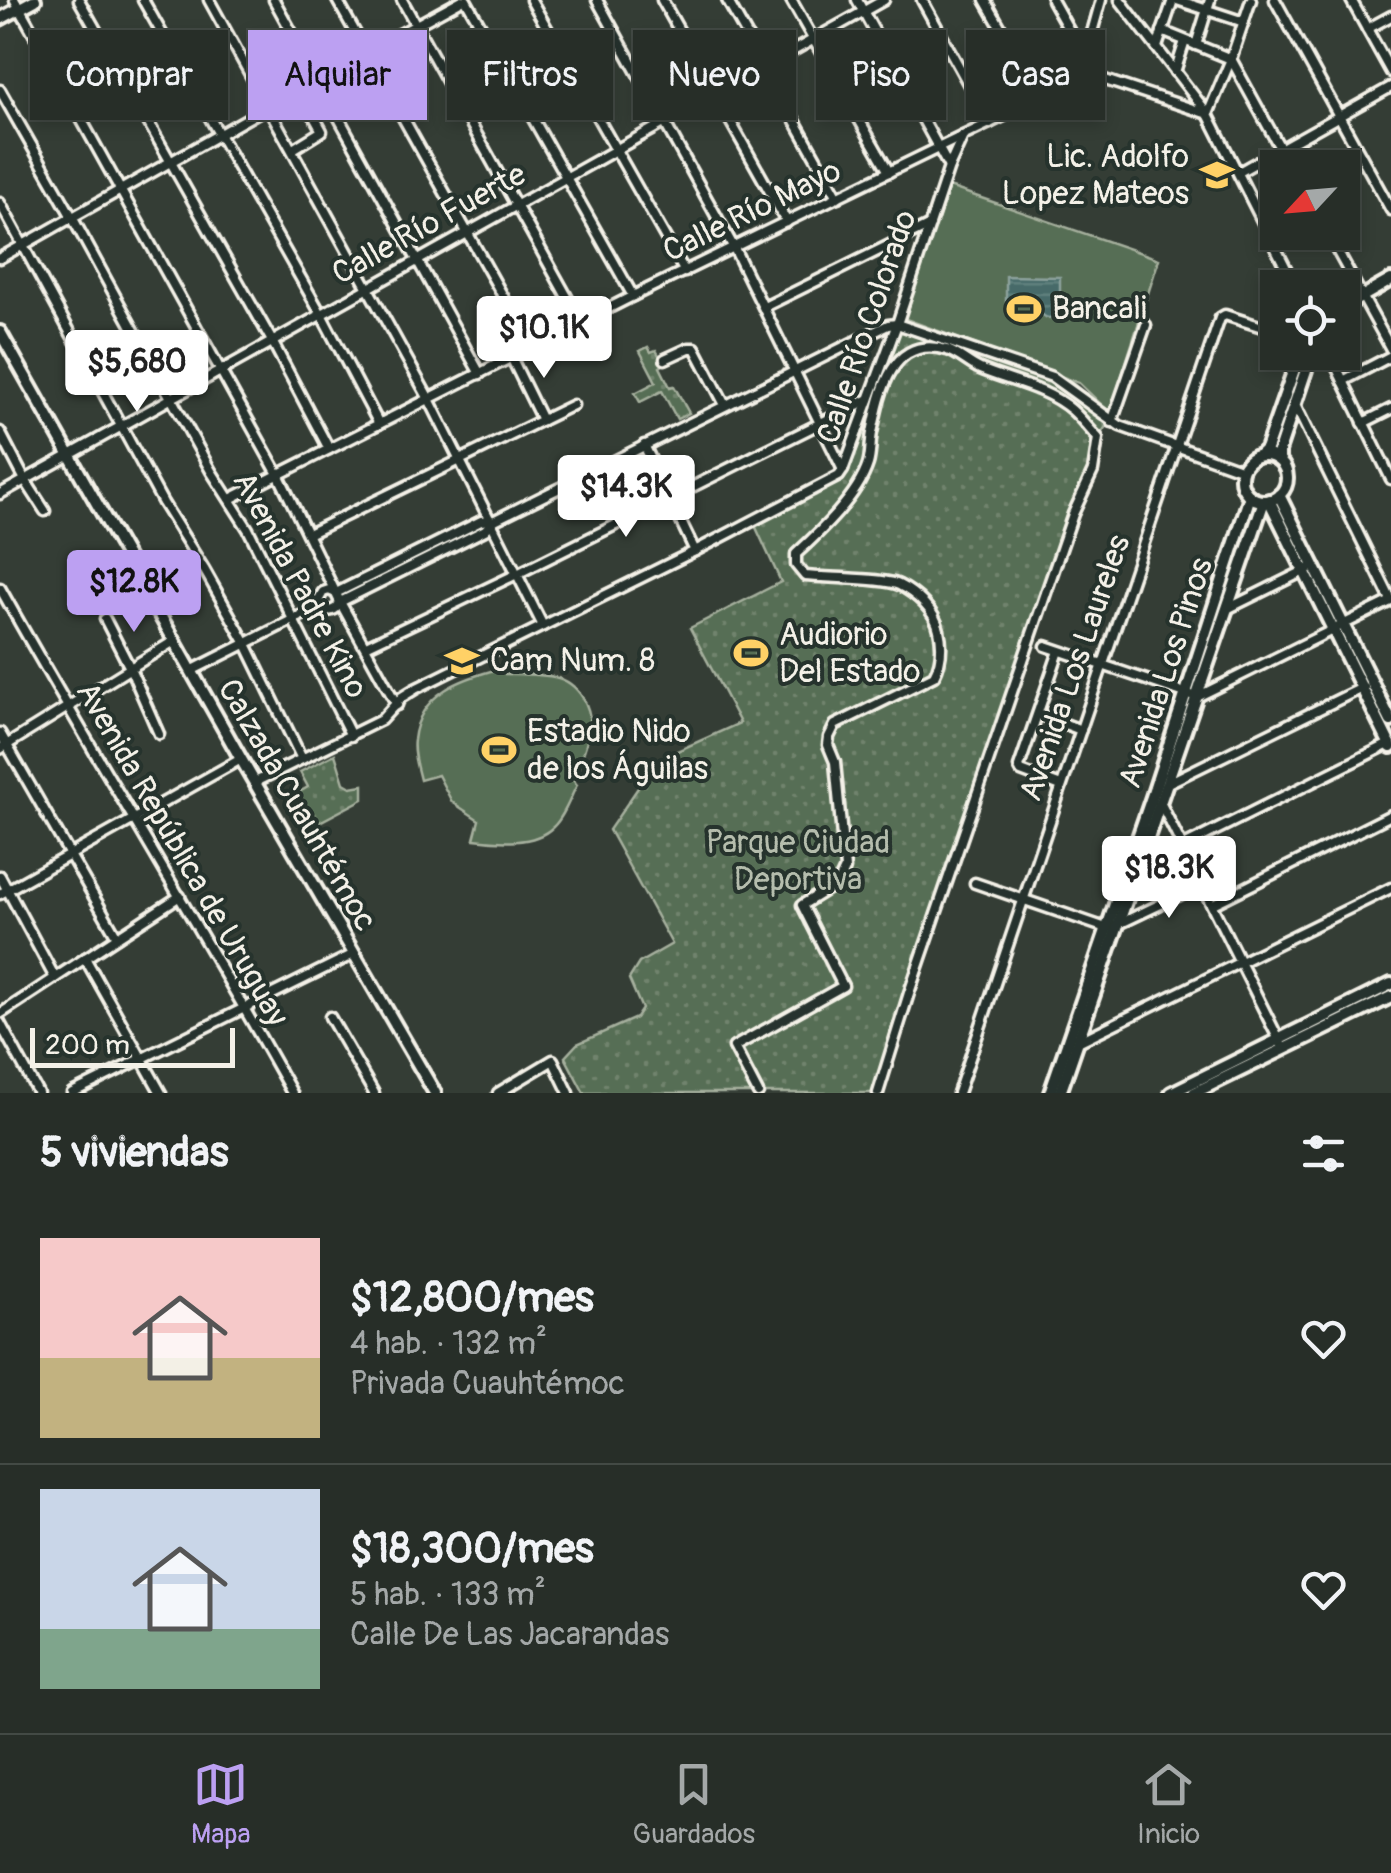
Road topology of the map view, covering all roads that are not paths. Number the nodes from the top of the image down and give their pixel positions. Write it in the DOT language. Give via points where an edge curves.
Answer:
graph roads {
  1 [pos="35,0"];
  2 [pos="79,0"];
  3 [pos="144,0"];
  4 [pos="209,0"];
  5 [pos="274,0"];
  6 [pos="338,0"];
  7 [pos="402,0"];
  8 [pos="464,0"];
  9 [pos="531,0"];
  10 [pos="598,0"];
  11 [pos="662,0"];
  12 [pos="727,0"];
  13 [pos="792,0"];
  14 [pos="858,0"];
  15 [pos="884,0"];
  16 [pos="922,0"];
  17 [pos="986,0"];
  18 [pos="1052,0"];
  19 [pos="1102,0"];
  20 [pos="1120,0"];
  21 [pos="1134,0"];
  22 [pos="1175,0"];
  23 [pos="1251,0"];
  24 [pos="1275,0"];
  25 [pos="1351,0"];
  26 [pos="18,4"];
  27 [pos="1208,5"];
  28 [pos="864,11"];
  29 [pos="1130,12"];
  30 [pos="1391,16"];
  31 [pos="0,19"];
  32 [pos="1244,22"];
  33 [pos="416,26"];
  34 [pos="1367,29"];
  35 [pos="291,30"];
  36 [pos="354,30"];
  37 [pos="409,30"];
  38 [pos="679,30"];
  39 [pos="744,30"];
  40 [pos="1003,30"];
  41 [pos="1069,30"];
  42 [pos="1093,30"];
  43 [pos="1162,32"];
  44 [pos="814,40"];
  45 [pos="1185,41"];
  46 [pos="1196,44"];
  47 [pos="1156,47"];
  48 [pos="796,50"];
  49 [pos="1231,59"];
  50 [pos="248,68"];
  51 [pos="1175,72"];
  52 [pos="1391,72"];
  53 [pos="1105,80"];
  54 [pos="1391,86"];
  55 [pos="0,90"];
  56 [pos="1208,114"];
  57 [pos="1339,116"];
  58 [pos="248,119"];
  59 [pos="277,120"];
  60 [pos="316,120"];
  61 [pos="341,120"];
  62 [pos="404,120"];
  63 [pos="670,120"];
  64 [pos="730,120"];
  65 [pos="794,120"];
  66 [pos="996,120"];
  67 [pos="666,122"];
  68 [pos="990,123"];
  69 [pos="220,135"];
  70 [pos="963,136"];
  71 [pos="939,148"];
  72 [pos="1280,148"];
  73 [pos="293,149"];
  74 [pos="616,149"];
  75 [pos="170,163"];
  76 [pos="949,167"];
  77 [pos="889,172"];
  78 [pos="1239,172"];
  79 [pos="566,176"];
  80 [pos="122,188"];
  81 [pos="838,197"];
  82 [pos="0,204"];
  83 [pos="516,205"];
  84 [pos="1391,210"];
  85 [pos="72,217"];
  86 [pos="787,222"];
  87 [pos="930,225"];
  88 [pos="467,232"];
  89 [pos="23,245"];
  90 [pos="734,248"];
  91 [pos="1337,250"];
  92 [pos="0,258"];
  93 [pos="418,260"];
  94 [pos="1287,270"];
  95 [pos="685,272"];
  96 [pos="1391,280"];
  97 [pos="369,287"];
  98 [pos="633,296"];
  99 [pos="1362,296"];
  100 [pos="764,307"];
  101 [pos="321,314"];
  102 [pos="582,322"];
  103 [pos="897,324"];
  104 [pos="1146,325"];
  105 [pos="1260,326"];
  106 [pos="0,332"];
  107 [pos="272,341"];
  108 [pos="532,348"];
  109 [pos="1391,352"];
  110 [pos="511,358"];
  111 [pos="665,359"];
  112 [pos="222,370"];
  113 [pos="795,370"];
  114 [pos="1294,370"];
  115 [pos="1306,370"];
  116 [pos="1338,370"];
  117 [pos="480,374"];
  118 [pos="1343,381"];
  119 [pos="171,398"];
  120 [pos="430,398"];
  121 [pos="869,399"];
  122 [pos="573,405"];
  123 [pos="725,405"];
  124 [pos="1295,405"];
  125 [pos="1391,409"];
  126 [pos="542,420"];
  127 [pos="820,422"];
  128 [pos="1112,422"];
  129 [pos="1363,423"];
  130 [pos="378,424"];
  131 [pos="122,426"];
  132 [pos="0,432"];
  133 [pos="644,445"];
  134 [pos="1176,447"];
  135 [pos="328,449"];
  136 [pos="1260,455"];
  137 [pos="69,456"];
  138 [pos="460,459"];
  139 [pos="1279,460"];
  140 [pos="844,470"];
  141 [pos="1242,470"];
  142 [pos="278,474"];
  143 [pos="1391,479"];
  144 [pos="25,480"];
  145 [pos="0,494"];
  146 [pos="1250,496"];
  147 [pos="669,497"];
  148 [pos="230,499"];
  149 [pos="1270,499"];
  150 [pos="45,511"];
  151 [pos="493,521"];
  152 [pos="308,534"];
  153 [pos="695,551"];
  154 [pos="1309,569"];
  155 [pos="517,574"];
  156 [pos="0,588"];
  157 [pos="338,597"];
  158 [pos="1391,600"];
  159 [pos="320,606"];
  160 [pos="1226,609"];
  161 [pos="1212,612"];
  162 [pos="105,618"];
  163 [pos="294,619"];
  164 [pos="543,626"];
  165 [pos="1338,627"];
  166 [pos="174,642"];
  167 [pos="245,642"];
  168 [pos="366,646"];
  169 [pos="1046,646"];
  170 [pos="1059,651"];
  171 [pos="1103,665"];
  172 [pos="130,668"];
  173 [pos="191,670"];
  174 [pos="1367,686"];
  175 [pos="1185,693"];
  176 [pos="1197,697"];
  177 [pos="396,705"];
  178 [pos="67,708"];
  179 [pos="1038,714"];
  180 [pos="1391,721"];
  181 [pos="1081,730"];
  182 [pos="0,733"];
  183 [pos="159,734"];
  184 [pos="351,736"];
  185 [pos="1390,745"];
  186 [pos="3,747"];
  187 [pos="302,758"];
  188 [pos="240,759"];
  189 [pos="254,782"];
  190 [pos="1161,783"];
  191 [pos="1061,786"];
  192 [pos="1156,799"];
  193 [pos="1391,814"];
  194 [pos="135,818"];
  195 [pos="1184,846"];
  196 [pos="70,854"];
  197 [pos="0,876"];
  198 [pos="975,883"];
  199 [pos="1203,884"];
  200 [pos="1391,888"];
  201 [pos="4,891"];
  202 [pos="180,896"];
  203 [pos="1024,899"];
  204 [pos="1212,904"];
  205 [pos="1119,924"];
  206 [pos="1106,928"];
  207 [pos="117,937"];
  208 [pos="354,954"];
  209 [pos="85,958"];
  210 [pos="1242,963"];
  211 [pos="55,978"];
  212 [pos="1391,984"];
  213 [pos="1391,997"];
  214 [pos="245,1007"];
  215 [pos="0,1014"];
  216 [pos="330,1018"];
  217 [pos="0,1024"];
  218 [pos="1077,1042"];
  219 [pos="1281,1045"];
  220 [pos="1065,1048"];
  221 [pos="142,1058"];
  222 [pos="1215,1083"];
  223 [pos="38,1093"];
  224 [pos="72,1093"];
  225 [pos="161,1093"];
  226 [pos="292,1093"];
  227 [pos="374,1093"];
  228 [pos="436,1093"];
  229 [pos="498,1093"];
  230 [pos="569,1093"];
  231 [pos="758,1093"];
  232 [pos="878,1093"];
  233 [pos="958,1093"];
  234 [pos="1050,1093"];
  235 [pos="1060,1093"];
  236 [pos="1171,1093"];
  237 [pos="1194,1093"];
  1 -- 26 [label="street"];
  2 -- 75 [label="street"];
  3 -- 69 [label="street"];
  4 -- 50 [label="street"];
  5 -- 35 [label="street"];
  6 -- 36 [label="street"];
  7 -- 33 [label="street"];
  8 -- 33 [label="street"];
  8 -- 79 [label="street"];
  9 -- 74 [label="street"];
  10 -- 67 [label="street"];
  11 -- 38 [label="street"];
  12 -- 39 [label="street"];
  13 -- 44 [label="street"];
  14 -- 28 [label="street"];
  15 -- 28 [label="street, Calle Río Fuerte"];
  16 -- 68 [label="street"];
  17 -- 40 [label="street"];
  18 -- 41 [label="street"];
  19 -- 42 [label="street"];
  20 -- 29 [label="street"];
  21 -- 29 [label="street"];
  22 -- 27 [label="street"];
  22 -- 43 [label="street"];
  23 -- 32 [label="street"];
  24 -- 57 [label="street"];
  25 -- 34 [label="street"];
  26 -- 31 [label="street"];
  26 -- 80 [label="street"];
  27 -- 32 [label="street"];
  27 -- 46 [label="street"];
  28 -- 44 [label="street, Calle Río Fuerte"];
  28 -- 71 [label="street"];
  29 -- 47 [label="street"];
  30 -- 34 [label="street"];
  32 -- 49 [label="street"];
  33 -- 37 [label="street"];
  33 -- 83 [label="street"];
  34 -- 52 [label="street"];
  43 -- 45 [label="street"];
  43 -- 47 [label="street"];
  44 -- 48 [label="street, Calle Río Fuerte"];
  44 -- 77 [label="street"];
  45 -- 46 [label="street"];
  45 -- 51 [label="street"];
  46 -- 49 [label="street"];
  47 -- 51 [label="street"];
  49 -- 56 [label="street"];
  49 -- 72 [label="street"];
  51 -- 56 [label="street"];
  53 -- 56 [label="street"];
  54 -- 57 [label="street"];
  55 -- 85 [label="street, Avenida Padre Kino"];
  56 -- 78 [label="street"];
  57 -- 72 [label="street"];
  57 -- 84 [label="street"];
  58 -- 69 [label="street"];
  59 -- 73 [label="street"];
  60 -- 73 [label="street" via="322,131"];
  61 -- 93 [label="street"];
  62 -- 88 [label="street"];
  63 -- 67 [label="street, Calle Río Fuerte"];
  64 -- 86 [label="street"];
  65 -- 81 [label="street"];
  66 -- 68 [label="street, Calle Río Mayo"];
  67 -- 74 [label="street, Calle Río Fuerte"];
  67 -- 90 [label="street"];
  68 -- 70 [label="street, Calle Río Mayo"];
  69 -- 75 [label="street"];
  69 -- 101 [label="street"];
  70 -- 71 [label="street, Calle Río Mayo"];
  70 -- 76 [label="street, Calle Río Colorado"];
  71 -- 76 [label="street"];
  71 -- 77 [label="street, Calle Río Mayo"];
  72 -- 78 [label="street"];
  73 -- 97 [label="street"];
  74 -- 79 [label="street, Calle Río Fuerte"];
  74 -- 95 [label="street"];
  75 -- 80 [label="street"];
  75 -- 107 [label="street"];
  76 -- 87 [label="street, Calle Río Colorado"];
  77 -- 81 [label="street, Calle Río Mayo"];
  78 -- 94 [label="street"];
  79 -- 83 [label="street, Calle Río Fuerte"];
  79 -- 98 [label="street"];
  80 -- 85 [label="street"];
  80 -- 112 [label="street"];
  81 -- 86 [label="street, Calle Río Mayo"];
  82 -- 89 [label="street"];
  83 -- 88 [label="street, Calle Río Fuerte"];
  83 -- 102 [label="street"];
  85 -- 89 [label="street"];
  85 -- 119 [label="street, Avenida Padre Kino"];
  86 -- 90 [label="street, Calle Río Mayo"];
  87 -- 100 [label="street"];
  87 -- 103 [label="street, Calle Río Colorado"];
  88 -- 93 [label="street, Calle Río Fuerte"];
  88 -- 108 [label="street"];
  89 -- 92 [label="street"];
  89 -- 131 [label="street"];
  90 -- 95 [label="street, Calle Río Mayo"];
  90 -- 100 [label="street"];
  91 -- 99 [label="street"];
  93 -- 97 [label="street, Calle Río Fuerte"];
  93 -- 117 [label="street"];
  95 -- 98 [label="street, Calle Río Mayo"];
  96 -- 99 [label="street"];
  97 -- 101 [label="street, Calle Río Fuerte"];
  97 -- 120 [label="street"];
  98 -- 102 [label="street, Calle Río Mayo"];
  99 -- 109 [label="street"];
  100 -- 113 [label="street"];
  101 -- 107 [label="street, Calle Río Fuerte"];
  101 -- 130 [label="street"];
  102 -- 108 [label="street, Calle Río Mayo"];
  103 -- 113 [label="street"];
  103 -- 121 [label="street, Calle Río Colorado"];
  103 -- 128 [label="street" via="1052,377"];
  104 -- 128 [label="street"];
  105 -- 134 [label="street, Avenida Los Laureles" via="1220,318"];
  106 -- 137 [label="street, Calzada Cuauhtémoc"];
  107 -- 112 [label="street, Calle Río Fuerte"];
  107 -- 135 [label="street"];
  108 -- 110 [label="street, Calle Río Mayo"];
  109 -- 118 [label="street"];
  110 -- 117 [label="street, Calle Río Mayo"];
  110 -- 126 [label="street"];
  111 -- 123 [label="street" via="695,348"];
  112 -- 119 [label="street, Calle Río Fuerte"];
  112 -- 142 [label="street"];
  113 -- 123 [label="street"];
  113 -- 127 [label="street"];
  114 -- 136 [label="street"];
  115 -- 124 [label="street"];
  116 -- 118 [label="street"];
  117 -- 120 [label="street, Calle Río Mayo"];
  118 -- 129 [label="street"];
  119 -- 131 [label="street, Calle Río Fuerte"];
  119 -- 148 [label="street, Avenida Padre Kino"];
  120 -- 130 [label="street, Calle Río Mayo"];
  120 -- 138 [label="street"];
  121 -- 127 [label="street"];
  121 -- 140 [label="street, Calle Río Colorado"];
  122 -- 126 [label="street"];
  123 -- 133 [label="street"];
  124 -- 139 [label="street"];
  124 -- 158 [label="street"];
  125 -- 129 [label="street"];
  126 -- 138 [label="street"];
  127 -- 140 [label="street"];
  127 -- 147 [label="street"];
  128 -- 134 [label="street"];
  129 -- 143 [label="street"];
  130 -- 135 [label="street, Calle Río Mayo"];
  131 -- 137 [label="street, Calle Río Fuerte"];
  131 -- 167 [label="street"];
  132 -- 144 [label="street"];
  133 -- 147 [label="street"];
  133 -- 151 [label="street"];
  134 -- 141 [label="street"];
  134 -- 171 [label="street, Avenida Los Laureles"];
  135 -- 142 [label="street, Calle Río Mayo"];
  136 -- 139 [label="street"];
  136 -- 141 [label="street"];
  137 -- 144 [label="street, Calle Río Fuerte"];
  137 -- 166 [label="street, Calzada Cuauhtémoc"];
  138 -- 151 [label="street"];
  138 -- 152 [label="street"];
  139 -- 149 [label="street" via="1288,478"];
  140 -- 153 [label="street, Calle Río Colorado"];
  141 -- 146 [label="street"];
  142 -- 148 [label="street, Calle Río Mayo"];
  142 -- 152 [label="street"];
  144 -- 145 [label="street, Calle Río Fuerte"];
  144 -- 150 [label="street"];
  146 -- 149 [label="street"];
  146 -- 161 [label="street, Avenida Los Pinos"];
  147 -- 153 [label="street"];
  147 -- 155 [label="street"];
  148 -- 163 [label="street, Avenida Padre Kino"];
  149 -- 154 [label="street"];
  149 -- 160 [label="street, Avenida Los Pinos"];
  151 -- 155 [label="street"];
  151 -- 157 [label="street" via="480,521"];
  152 -- 157 [label="street"];
  153 -- 164 [label="street, Calle Río Colorado"];
  154 -- 160 [label="street"];
  154 -- 165 [label="street"];
  155 -- 164 [label="street"];
  155 -- 168 [label="street"];
  156 -- 178 [label="street, Avenida República de Uruguay"];
  157 -- 159 [label="street" via="332,611"];
  157 -- 159 [label="street" via="323,592"];
  157 -- 168 [label="street"];
  158 -- 165 [label="street"];
  159 -- 163 [label="street"];
  160 -- 161 [label="street"];
  160 -- 176 [label="street, Avenida Los Pinos"];
  161 -- 175 [label="street, Avenida Los Pinos"];
  162 -- 172 [label="street"];
  163 -- 167 [label="street"];
  163 -- 184 [label="street, Avenida Padre Kino"];
  164 -- 177 [label="street, Calle Río Colorado" via="415,688"];
  165 -- 174 [label="street"];
  165 -- 176 [label="street"];
  166 -- 172 [label="street"];
  166 -- 173 [label="street, Calzada Cuauhtémoc"];
  167 -- 173 [label="street"];
  167 -- 187 [label="street"];
  168 -- 177 [label="street"];
  169 -- 170 [label="street"];
  170 -- 171 [label="street"];
  170 -- 179 [label="street"];
  171 -- 175 [label="street"];
  171 -- 181 [label="street, Avenida Los Laureles"];
  172 -- 178 [label="street"];
  172 -- 183 [label="street"];
  173 -- 188 [label="street, Calzada Cuauhtémoc"];
  174 -- 180 [label="street"];
  174 -- 185 [label="street"];
  174 -- 190 [label="street"];
  175 -- 176 [label="street"];
  175 -- 190 [label="street, Avenida Los Pinos"];
  176 -- 190 [label="street, Avenida Los Pinos"];
  177 -- 184 [label="street, Calle Río Colorado"];
  178 -- 186 [label="street"];
  178 -- 194 [label="street, Avenida República de Uruguay"];
  179 -- 181 [label="street"];
  179 -- 191 [label="street" via="1019,767"];
  181 -- 191 [label="street, Avenida Los Laureles"];
  182 -- 186 [label="street"];
  184 -- 187 [label="street, Calle Río Colorado"];
  185 -- 195 [label="street"];
  186 -- 196 [label="street"];
  187 -- 189 [label="street, Calle Río Colorado"];
  188 -- 189 [label="street, Calzada Cuauhtémoc"];
  188 -- 194 [label="street"];
  189 -- 208 [label="street, Calzada Cuauhtémoc"];
  190 -- 192 [label="street, Avenida Los Pinos"];
  191 -- 203 [label="street, Avenida Los Laureles"];
  192 -- 195 [label="street"];
  192 -- 205 [label="street, Avenida Los Pinos"];
  192 -- 206 [label="street, Avenida Los Pinos"];
  193 -- 204 [label="street"];
  194 -- 196 [label="street"];
  194 -- 202 [label="street, Avenida República de Uruguay"];
  195 -- 199 [label="street"];
  196 -- 201 [label="street"];
  196 -- 207 [label="street"];
  197 -- 201 [label="street"];
  198 -- 203 [label="street"];
  199 -- 204 [label="street"];
  199 -- 205 [label="street"];
  200 -- 210 [label="street"];
  201 -- 211 [label="street"];
  202 -- 207 [label="street"];
  202 -- 214 [label="street, Avenida República de Uruguay"];
  203 -- 206 [label="street"];
  203 -- 233 [label="street, Avenida Los Laureles"];
  204 -- 210 [label="street"];
  205 -- 206 [label="street"];
  205 -- 218 [label="street, Avenida Los Pinos"];
  206 -- 220 [label="street, Avenida Los Pinos"];
  207 -- 209 [label="street"];
  208 -- 214 [label="street"];
  208 -- 228 [label="street, Calzada Cuauhtémoc"];
  209 -- 211 [label="street"];
  209 -- 221 [label="street"];
  210 -- 218 [label="street"];
  210 -- 219 [label="street"];
  211 -- 215 [label="street"];
  212 -- 219 [label="street"];
  213 -- 219 [label="street"];
  214 -- 221 [label="street"];
  214 -- 226 [label="street, Avenida República de Uruguay"];
  216 -- 227 [label="street"];
  217 -- 223 [label="street"];
  218 -- 220 [label="street"];
  218 -- 235 [label="street, Avenida Los Pinos"];
  219 -- 222 [label="street"];
  220 -- 234 [label="street, Avenida Los Pinos"];
  221 -- 224 [label="street"];
  221 -- 225 [label="street"];
  222 -- 236 [label="street"];
  222 -- 237 [label="street"];
  229 -- 230 [label="street" via="553,1060"];
  231 -- 232 [label="street" via="734,1047 843,986 802,905 839,882 845,870 829,737 835,725 934,676 941,664 938,624 924,602 896,583 806,576 796,554 859,482 888,371 900,358 929,347 1044,392 1098,438 1093,471 1061,548"];
}
